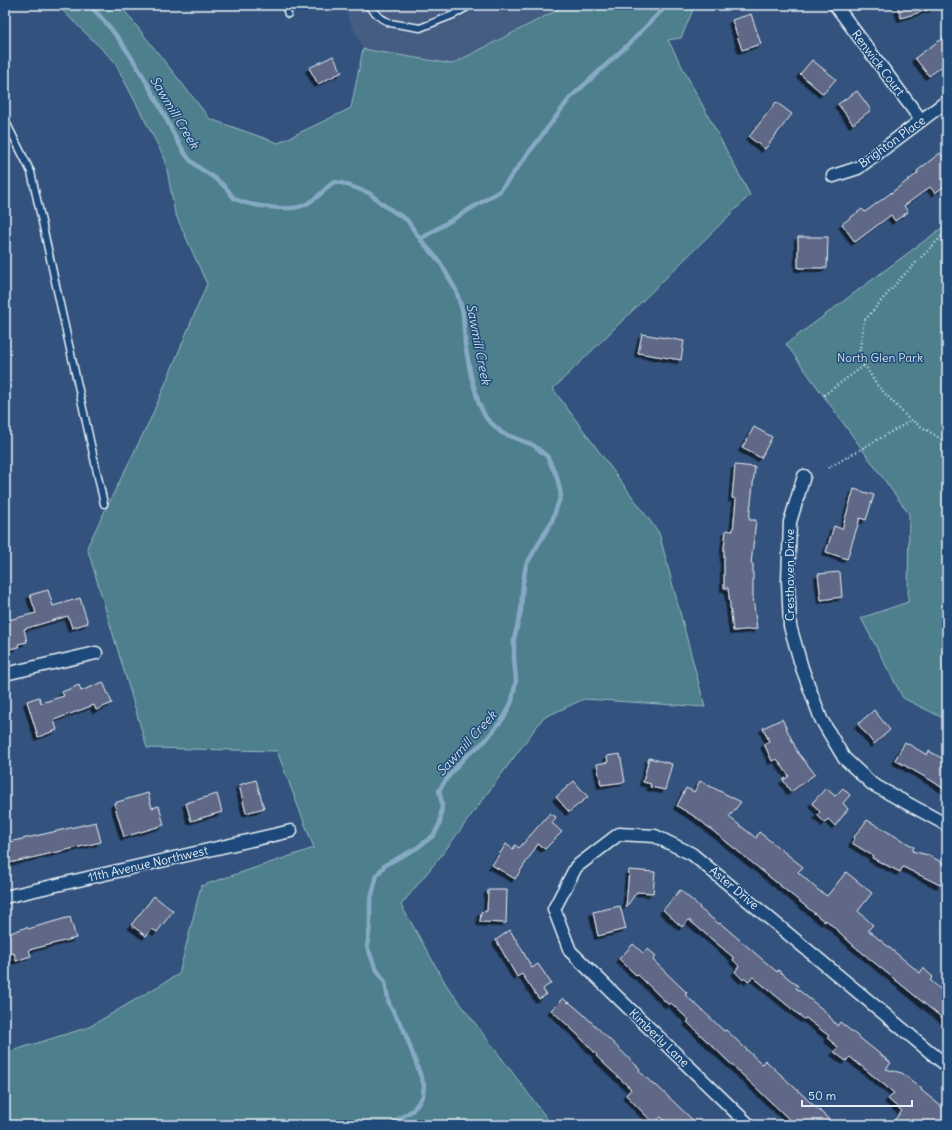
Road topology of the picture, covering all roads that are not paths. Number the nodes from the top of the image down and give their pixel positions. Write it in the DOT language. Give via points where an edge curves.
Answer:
graph roads {
  1 [pos="285,5"];
  2 [pos="367,5"];
  3 [pos="471,5"];
  4 [pos="836,6"];
  5 [pos="288,14"];
  6 [pos="947,101"];
  7 [pos="5,120"];
  8 [pos="921,120"];
  9 [pos="833,176"];
  10 [pos="804,476"];
  11 [pos="104,504"];
  12 [pos="96,653"];
  13 [pos="5,674"];
  14 [pos="947,825"];
  15 [pos="291,831"];
  16 [pos="5,897"];
  17 [pos="570,951"];
  18 [pos="947,1066"];
  19 [pos="748,1125"];
  1 -- 5 [label="lane"];
  2 -- 3 [label="lane" via="390,23 420,28"];
  4 -- 8 [label="street, Renwick Court"];
  6 -- 8 [label="street, Brighton Place"];
  7 -- 11 [label="lane" via="31,172"];
  8 -- 9 [label="street, Brighton Place" via="858,168"];
  10 -- 14 [label="street, Cresthaven Drive" via="790,522 790,626 821,719 844,758 872,784"];
  12 -- 13 [label="street"];
  15 -- 16 [label="street, 11th Avenue Northwest"];
  17 -- 18 [label="street, Aster Drive" via="554,910 576,867 619,834 655,836 692,854"];
  17 -- 19 [label="street, Kimberly Lane"];
}
